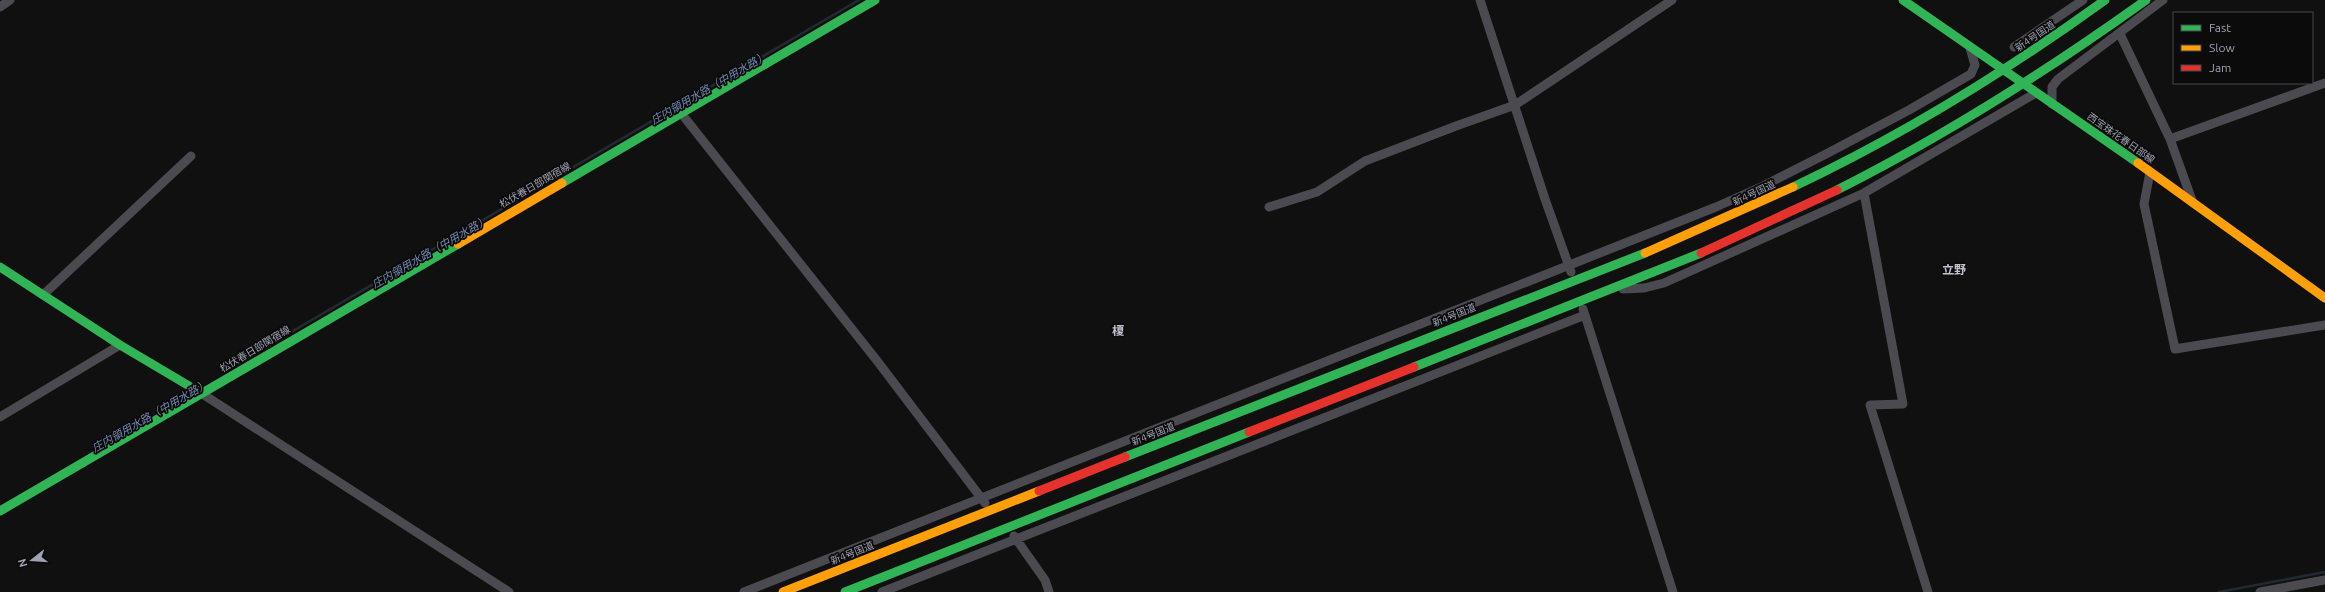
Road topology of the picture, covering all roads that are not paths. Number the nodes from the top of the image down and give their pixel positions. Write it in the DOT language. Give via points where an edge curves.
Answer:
graph roads {
  1 [pos="10,0"];
  2 [pos="874,0"];
  3 [pos="1480,0"];
  4 [pos="1672,0"];
  5 [pos="1903,0"];
  6 [pos="2083,0"];
  7 [pos="2105,0"];
  8 [pos="2146,0"];
  9 [pos="2163,0"];
  10 [pos="0,7"];
  11 [pos="2036,32"];
  12 [pos="2120,34"];
  13 [pos="2042,44"];
  14 [pos="2014,47"];
  15 [pos="1970,48"];
  16 [pos="2002,71"];
  17 [pos="2325,83"];
  18 [pos="2023,85"];
  19 [pos="2036,93"];
  20 [pos="2052,104"];
  21 [pos="1515,105"];
  22 [pos="1983,109"];
  23 [pos="681,113"];
  24 [pos="1987,122"];
  25 [pos="2170,139"];
  26 [pos="191,156"];
  27 [pos="2150,172"];
  28 [pos="1864,193"];
  29 [pos="2193,204"];
  30 [pos="1269,206"];
  31 [pos="1569,266"];
  32 [pos="0,267"];
  33 [pos="1574,280"];
  34 [pos="1614,289"];
  35 [pos="43,295"];
  36 [pos="2325,298"];
  37 [pos="1580,302"];
  38 [pos="1584,315"];
  39 [pos="2325,325"];
  40 [pos="120,345"];
  41 [pos="201,393"];
  42 [pos="0,417"];
  43 [pos="981,499"];
  44 [pos="991,510"];
  45 [pos="0,511"];
  46 [pos="1008,527"];
  47 [pos="1017,539"];
  48 [pos="2325,580"];
  49 [pos="509,592"];
  50 [pos="744,592"];
  51 [pos="783,592"];
  52 [pos="845,592"];
  53 [pos="882,592"];
  54 [pos="1049,592"];
  55 [pos="1673,592"];
  56 [pos="1928,592"];
  57 [pos="2260,592"];
  1 -- 10 [label="street"];
  2 -- 23 [label="main road, 松伏春日部関宿線"];
  3 -- 21 [label="street"];
  4 -- 21 [label="street"];
  5 -- 15 [label="main road, 西宝珠花春日部線"];
  6 -- 11 [label="street"];
  7 -- 13 [label="main road, 新4号国道"];
  8 -- 18 [label="main road"];
  9 -- 12 [label="street"];
  11 -- 13 [label="street"];
  11 -- 14 [label="street"];
  12 -- 20 [label="street" via="2058,79 2052,86"];
  12 -- 25 [label="street"];
  13 -- 16 [label="main road, 新4号国道"];
  15 -- 16 [label="main road, 西宝珠花春日部線"];
  15 -- 31 [label="street" via="1975,65 1971,74 1909,110 1763,186"];
  16 -- 18 [label="main road, 西宝珠花春日部線"];
  16 -- 33 [label="main road, 新4号国道" via="1880,142 1798,185 1700,229"];
  17 -- 25 [label="street"];
  18 -- 19 [label="main road, 西宝珠花春日部線"];
  18 -- 22 [label="main road"];
  19 -- 20 [label="main road, 西宝珠花春日部線"];
  19 -- 24 [label="street"];
  20 -- 27 [label="main road, 西宝珠花春日部線"];
  21 -- 30 [label="street" via="1365,161 1317,192"];
  21 -- 31 [label="street"];
  22 -- 24 [label="street"];
  22 -- 34 [label="main road" via="1884,166 1801,208 1714,248"];
  23 -- 41 [label="main road, 松伏春日部関宿線"];
  23 -- 43 [label="street" via="878,362"];
  24 -- 28 [label="street"];
  25 -- 29 [label="street"];
  26 -- 35 [label="street"];
  27 -- 29 [label="main road, 西宝珠花春日部線"];
  27 -- 39 [label="street" via="2144,204 2174,349"];
  28 -- 34 [label="street" via="1664,283 1644,288"];
  28 -- 56 [label="street" via="1903,404 1870,405"];
  29 -- 36 [label="main road, 西宝珠花春日部線"];
  31 -- 33 [label="street"];
  31 -- 43 [label="street"];
  32 -- 35 [label="main road"];
  33 -- 44 [label="main road, 新4号国道"];
  34 -- 37 [label="main road"];
  35 -- 40 [label="main road"];
  37 -- 38 [label="street"];
  37 -- 46 [label="main road"];
  38 -- 47 [label="street"];
  38 -- 55 [label="street"];
  40 -- 41 [label="main road"];
  40 -- 42 [label="street"];
  41 -- 45 [label="main road, 松伏春日部関宿線"];
  41 -- 49 [label="street"];
  43 -- 44 [label="street"];
  43 -- 50 [label="street"];
  44 -- 51 [label="main road, 新4号国道"];
  46 -- 47 [label="street"];
  46 -- 52 [label="main road"];
  47 -- 53 [label="street"];
  47 -- 54 [label="street" via="1045,580"];
  48 -- 57 [label="street"];
}
